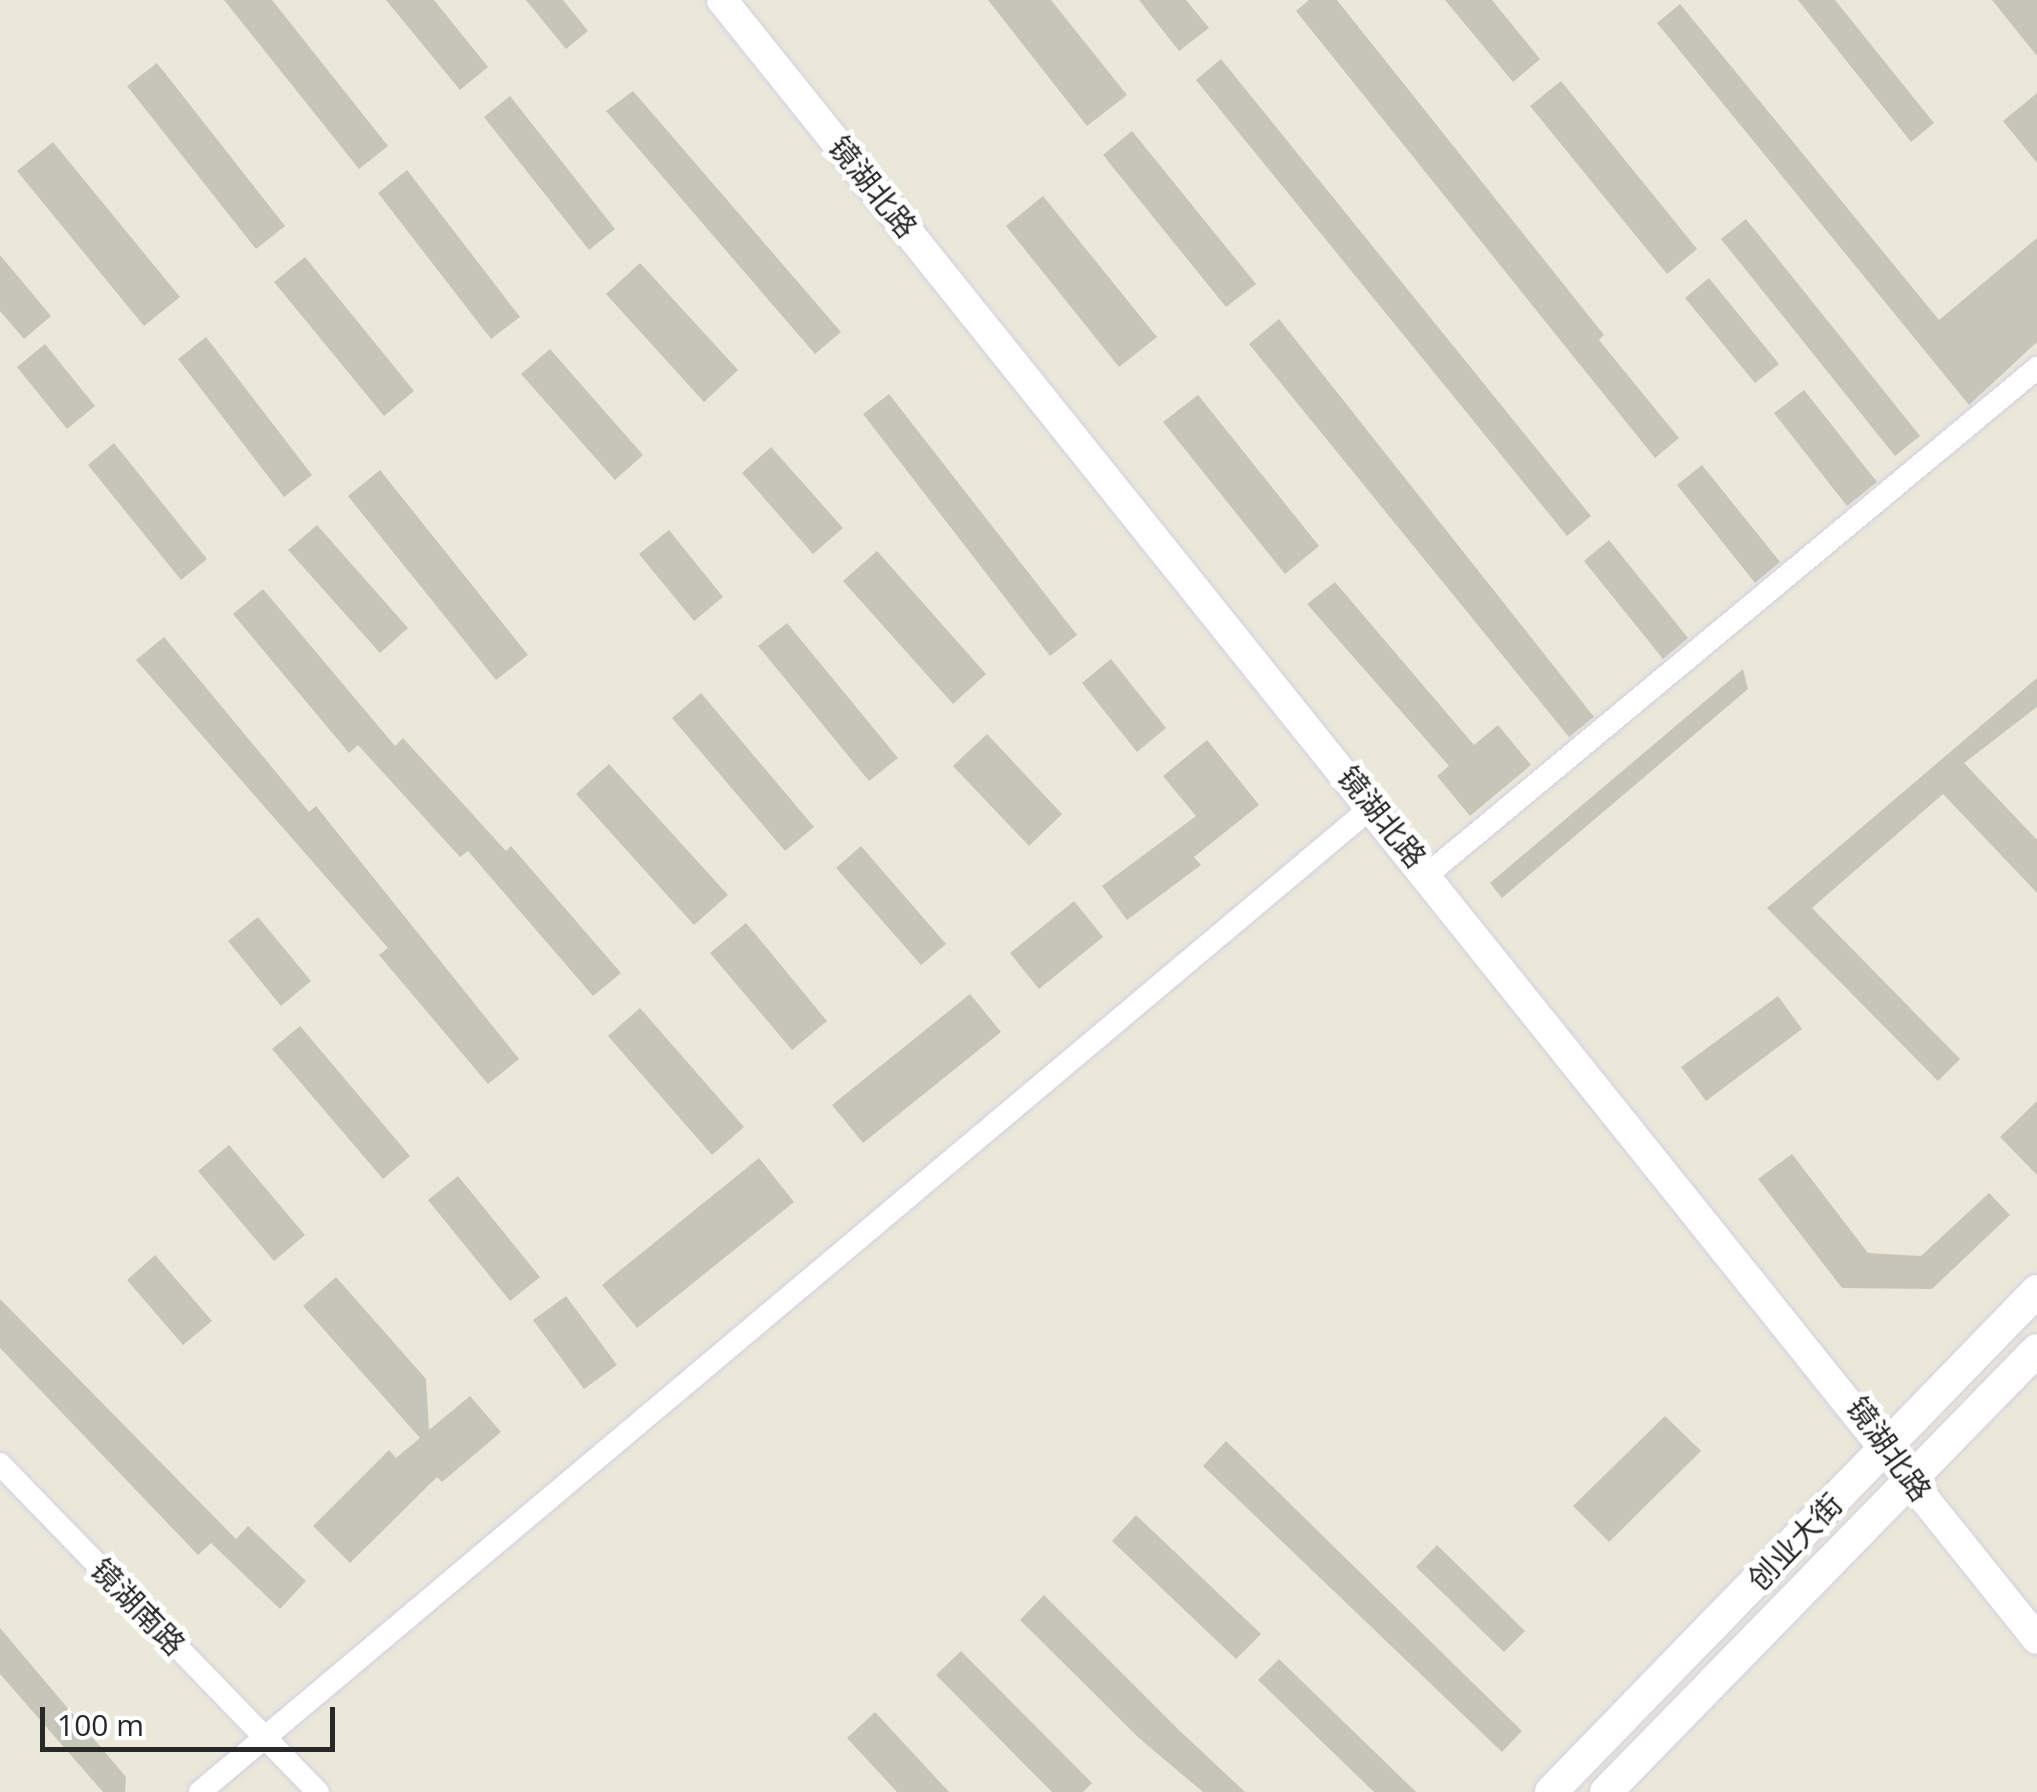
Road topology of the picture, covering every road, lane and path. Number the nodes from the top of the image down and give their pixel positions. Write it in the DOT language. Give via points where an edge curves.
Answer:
graph roads {
  1 [pos="722,0"];
  2 [pos="2037,368"];
  3 [pos="1373,806"];
  4 [pos="1428,874"];
  5 [pos="2037,1290"];
  6 [pos="2037,1350"];
  7 [pos="1890,1445"];
  8 [pos="0,1464"];
  9 [pos="1910,1482"];
  10 [pos="2037,1639"];
  11 [pos="264,1738"];
  12 [pos="200,1792"];
  13 [pos="318,1792"];
  14 [pos="1551,1792"];
  15 [pos="1606,1792"];
  1 -- 3 [label="street, 镜湖北路"];
  2 -- 4 [label="street"];
  3 -- 4 [label="street, 镜湖北路"];
  3 -- 11 [label="street"];
  4 -- 7 [label="street, 镜湖北路"];
  5 -- 7 [label="main road, 创业大街"];
  6 -- 9 [label="main road, 创业大街"];
  7 -- 9 [label="street, 镜湖北路"];
  7 -- 14 [label="main road, 创业大街"];
  8 -- 11 [label="street, 镜湖南路"];
  9 -- 10 [label="street, 镜湖北路"];
  9 -- 15 [label="main road, 创业大街"];
  11 -- 12 [label="street"];
  11 -- 13 [label="street, 镜湖南路"];
}
